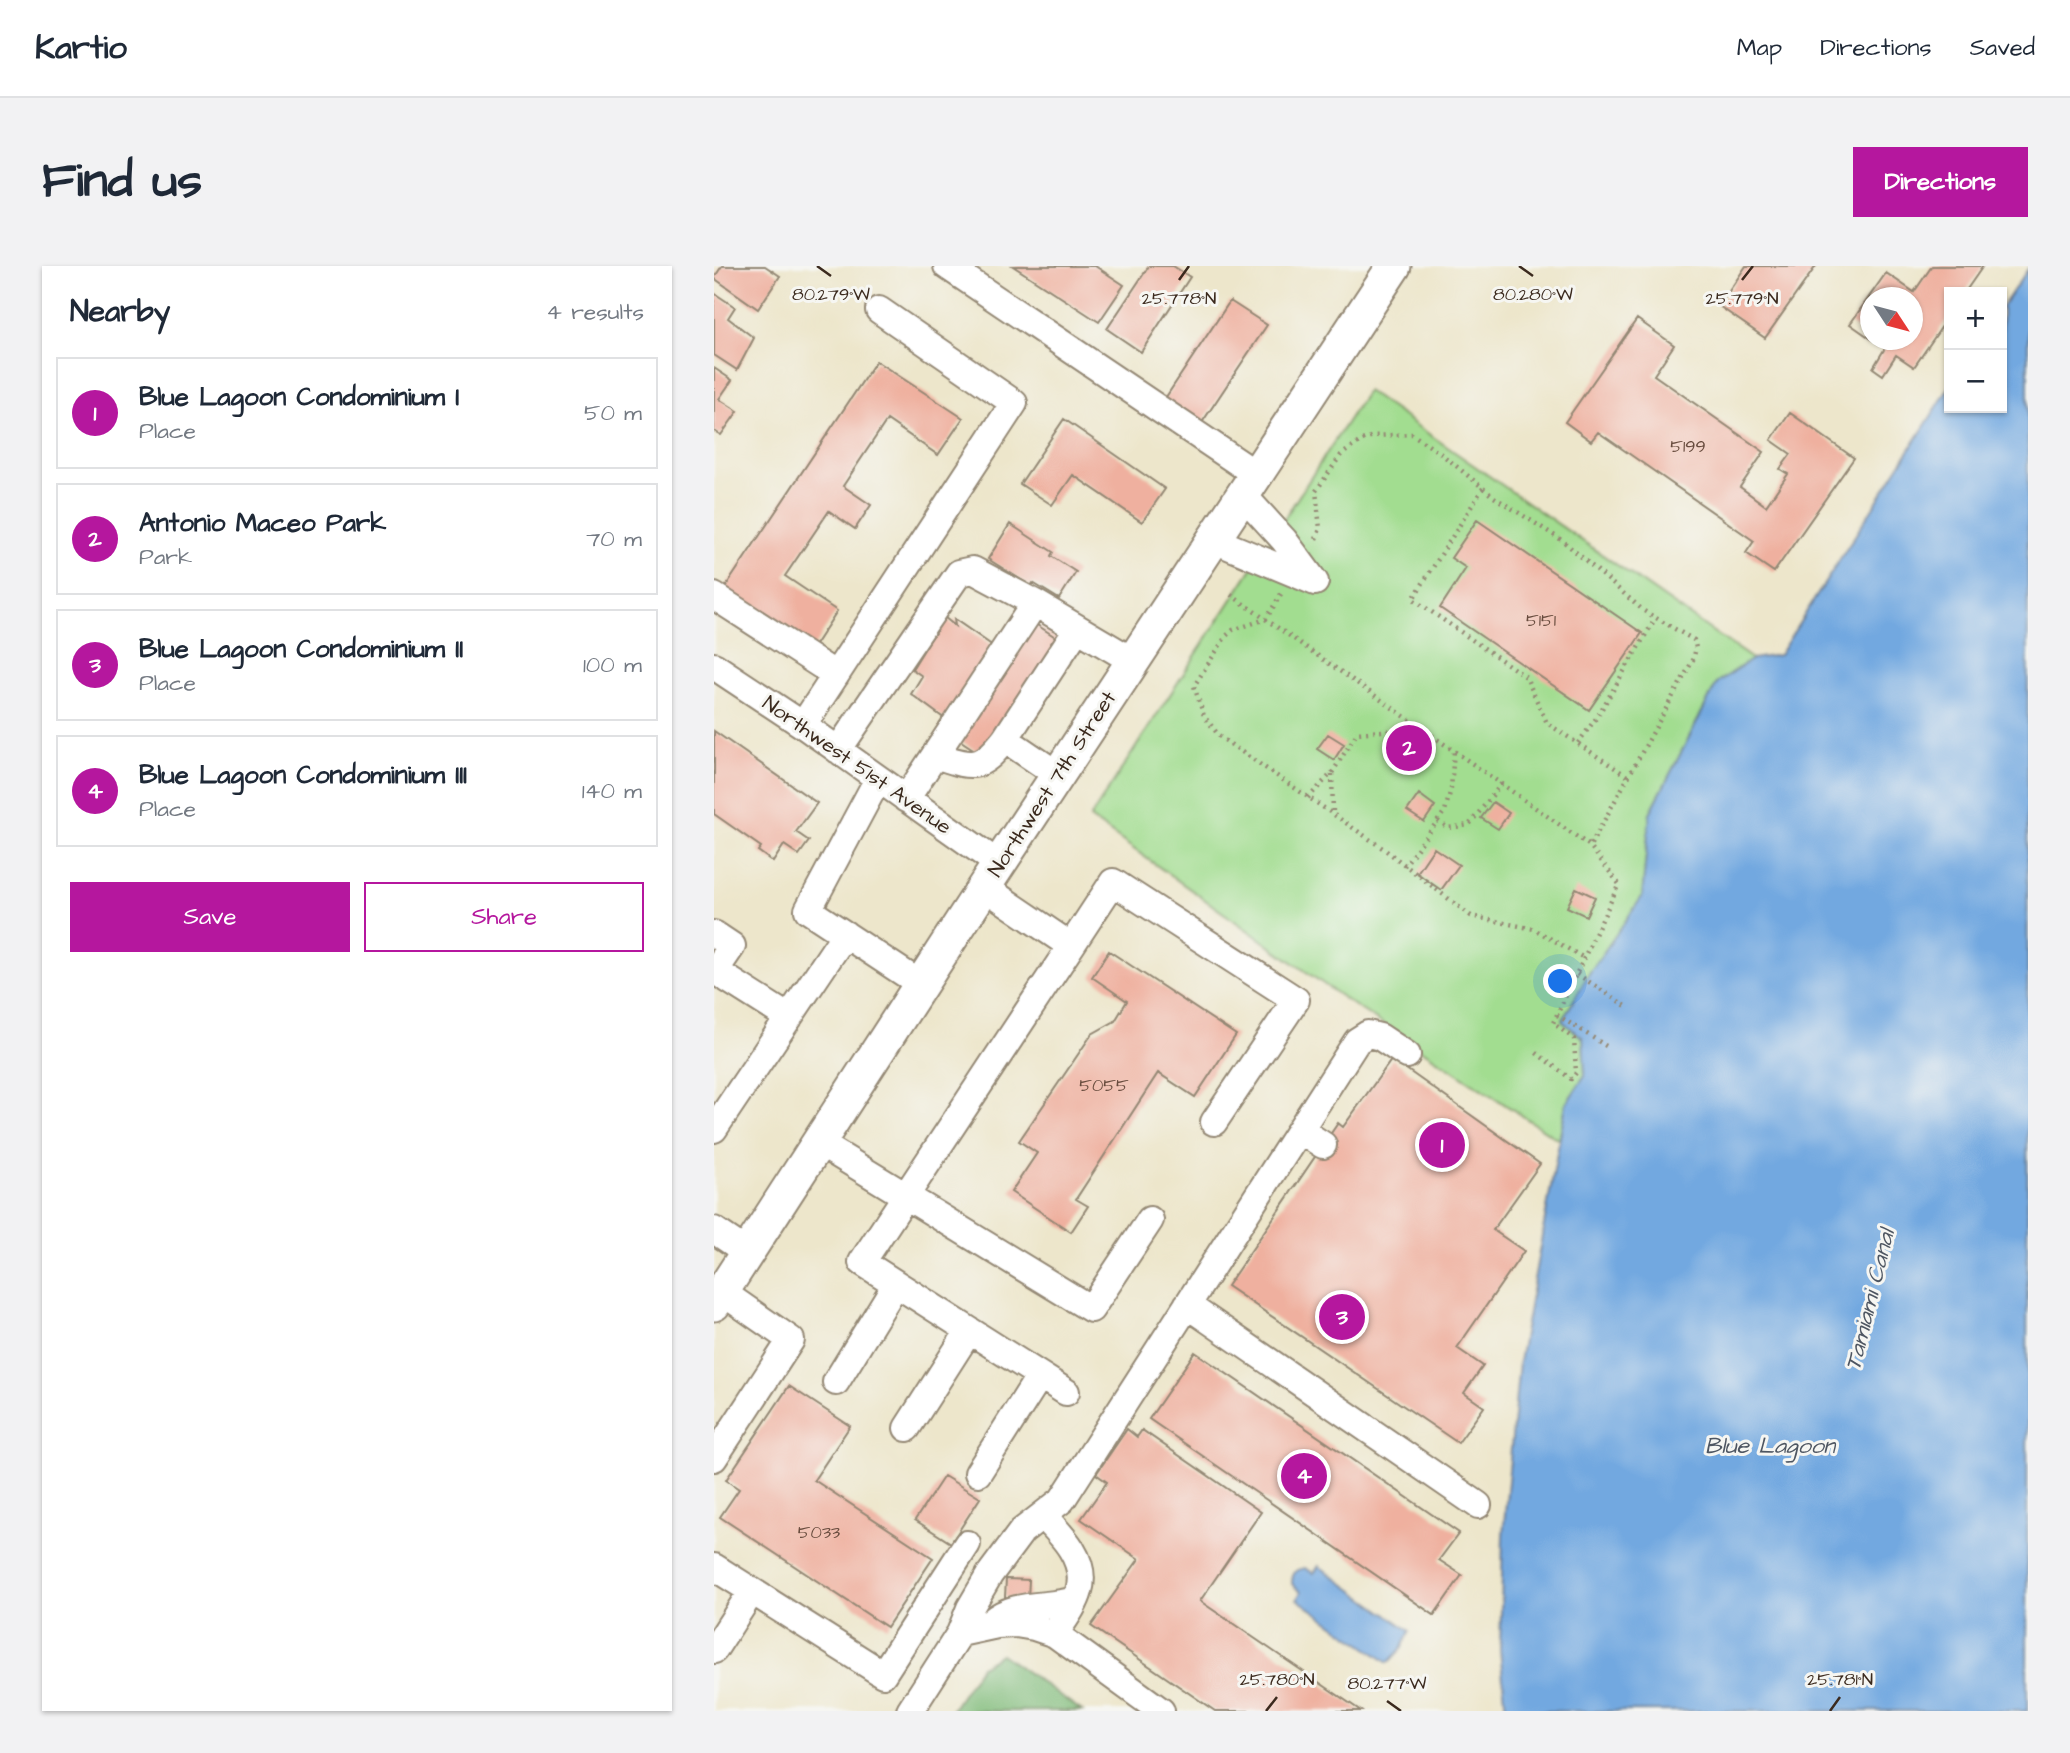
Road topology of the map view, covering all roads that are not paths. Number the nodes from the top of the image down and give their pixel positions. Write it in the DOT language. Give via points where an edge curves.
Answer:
graph roads {
  1 [pos="947,266"];
  2 [pos="1394,266"];
  3 [pos="879,310"];
  4 [pos="1250,485"];
  5 [pos="1214,540"];
  6 [pos="714,596"];
  7 [pos="1035,603"];
  8 [pos="1077,629"];
  9 [pos="1133,661"];
  10 [pos="714,666"];
  11 [pos="836,675"];
  12 [pos="803,725"];
  13 [pos="1005,740"];
  14 [pos="838,750"];
  15 [pos="935,755"];
  16 [pos="1058,775"];
  17 [pos="878,779"];
  18 [pos="906,799"];
  19 [pos="992,876"];
  20 [pos="714,934"];
  21 [pos="845,934"];
  22 [pos="1071,946"];
  23 [pos="715,972"];
  24 [pos="922,985"];
  25 [pos="789,1018"];
  26 [pos="1407,1055"];
  27 [pos="1214,1122"];
  28 [pos="714,1129"];
  29 [pos="1300,1130"];
  30 [pos="820,1143"];
  31 [pos="1323,1145"];
  32 [pos="904,1195"];
  33 [pos="1150,1220"];
  34 [pos="714,1230"];
  35 [pos="748,1253"];
  36 [pos="896,1284"];
  37 [pos="718,1298"];
  38 [pos="1187,1305"];
  39 [pos="970,1331"];
  40 [pos="1039,1377"];
  41 [pos="836,1382"];
  42 [pos="1066,1392"];
  43 [pos="907,1428"];
  44 [pos="714,1458"];
  45 [pos="978,1474"];
  46 [pos="1478,1505"];
  47 [pos="1043,1516"];
  48 [pos="967,1544"];
  49 [pos="714,1567"];
  50 [pos="752,1591"];
  51 [pos="1075,1600"];
  52 [pos="972,1630"];
  53 [pos="1055,1634"];
  54 [pos="714,1650"];
  55 [pos="910,1711"];
  56 [pos="1161,1711"];
  1 -- 4 [label="street"];
  2 -- 4 [label="main road, Northwest 7th Street"];
  3 -- 11 [label="street" via="1014,403"];
  4 -- 5 [label="main road, Northwest 7th Street"];
  4 -- 5 [label="street" via="1297,567"];
  5 -- 9 [label="main road, Northwest 7th Street"];
  6 -- 11 [label="street"];
  7 -- 8 [label="street"];
  7 -- 14 [label="street" via="973,570 959,573"];
  7 -- 15 [label="street"];
  8 -- 9 [label="street"];
  8 -- 13 [label="street"];
  9 -- 16 [label="main road, Northwest 7th Street"];
  10 -- 12 [label="street, Northwest 51st Avenue"];
  11 -- 12 [label="street"];
  12 -- 14 [label="street, Northwest 51st Avenue"];
  13 -- 15 [label="street" via="985,761 974,764"];
  13 -- 16 [label="street"];
  14 -- 17 [label="street, Northwest 51st Avenue"];
  15 -- 18 [label="street"];
  16 -- 19 [label="main road, Northwest 7th Street"];
  17 -- 18 [label="street, Northwest 51st Avenue"];
  17 -- 21 [label="street" via="808,910"];
  18 -- 19 [label="street, Northwest 51st Avenue"];
  19 -- 22 [label="street, Northwest 51st Avenue"];
  19 -- 24 [label="main road, Northwest 7th Street"];
  20 -- 23 [label="street" via="732,946"];
  21 -- 24 [label="street"];
  21 -- 25 [label="street"];
  22 -- 27 [label="street" via="1113,882 1296,1000"];
  22 -- 32 [label="street"];
  23 -- 25 [label="street"];
  24 -- 30 [label="main road, Northwest 7th Street"];
  25 -- 28 [label="street"];
  26 -- 29 [label="street" via="1380,1037 1368,1034 1357,1041"];
  29 -- 31 [label="street"];
  29 -- 38 [label="street"];
  30 -- 32 [label="street"];
  30 -- 35 [label="main road, Northwest 7th Street"];
  32 -- 33 [label="street" via="1091,1309"];
  32 -- 36 [label="street" via="862,1262"];
  34 -- 35 [label="street"];
  35 -- 37 [label="main road, Northwest 7th Street"];
  36 -- 39 [label="street"];
  36 -- 41 [label="street"];
  37 -- 44 [label="street" via="791,1340"];
  38 -- 46 [label="street"];
  38 -- 47 [label="street" via="1062,1500"];
  39 -- 40 [label="street"];
  39 -- 43 [label="street"];
  40 -- 42 [label="street"];
  40 -- 45 [label="street"];
  47 -- 51 [label="street" via="1064,1537 1078,1562 1082,1576"];
  47 -- 52 [label="street" via="1022,1531 990,1574 970,1608"];
  48 -- 50 [label="street" via="883,1674"];
  49 -- 50 [label="street"];
  50 -- 54 [label="street"];
  51 -- 52 [label="street" via="1007,1610"];
  51 -- 53 [label="street"];
  52 -- 53 [label="street" via="1016,1624"];
  52 -- 55 [label="street"];
  53 -- 56 [label="street"];
}
